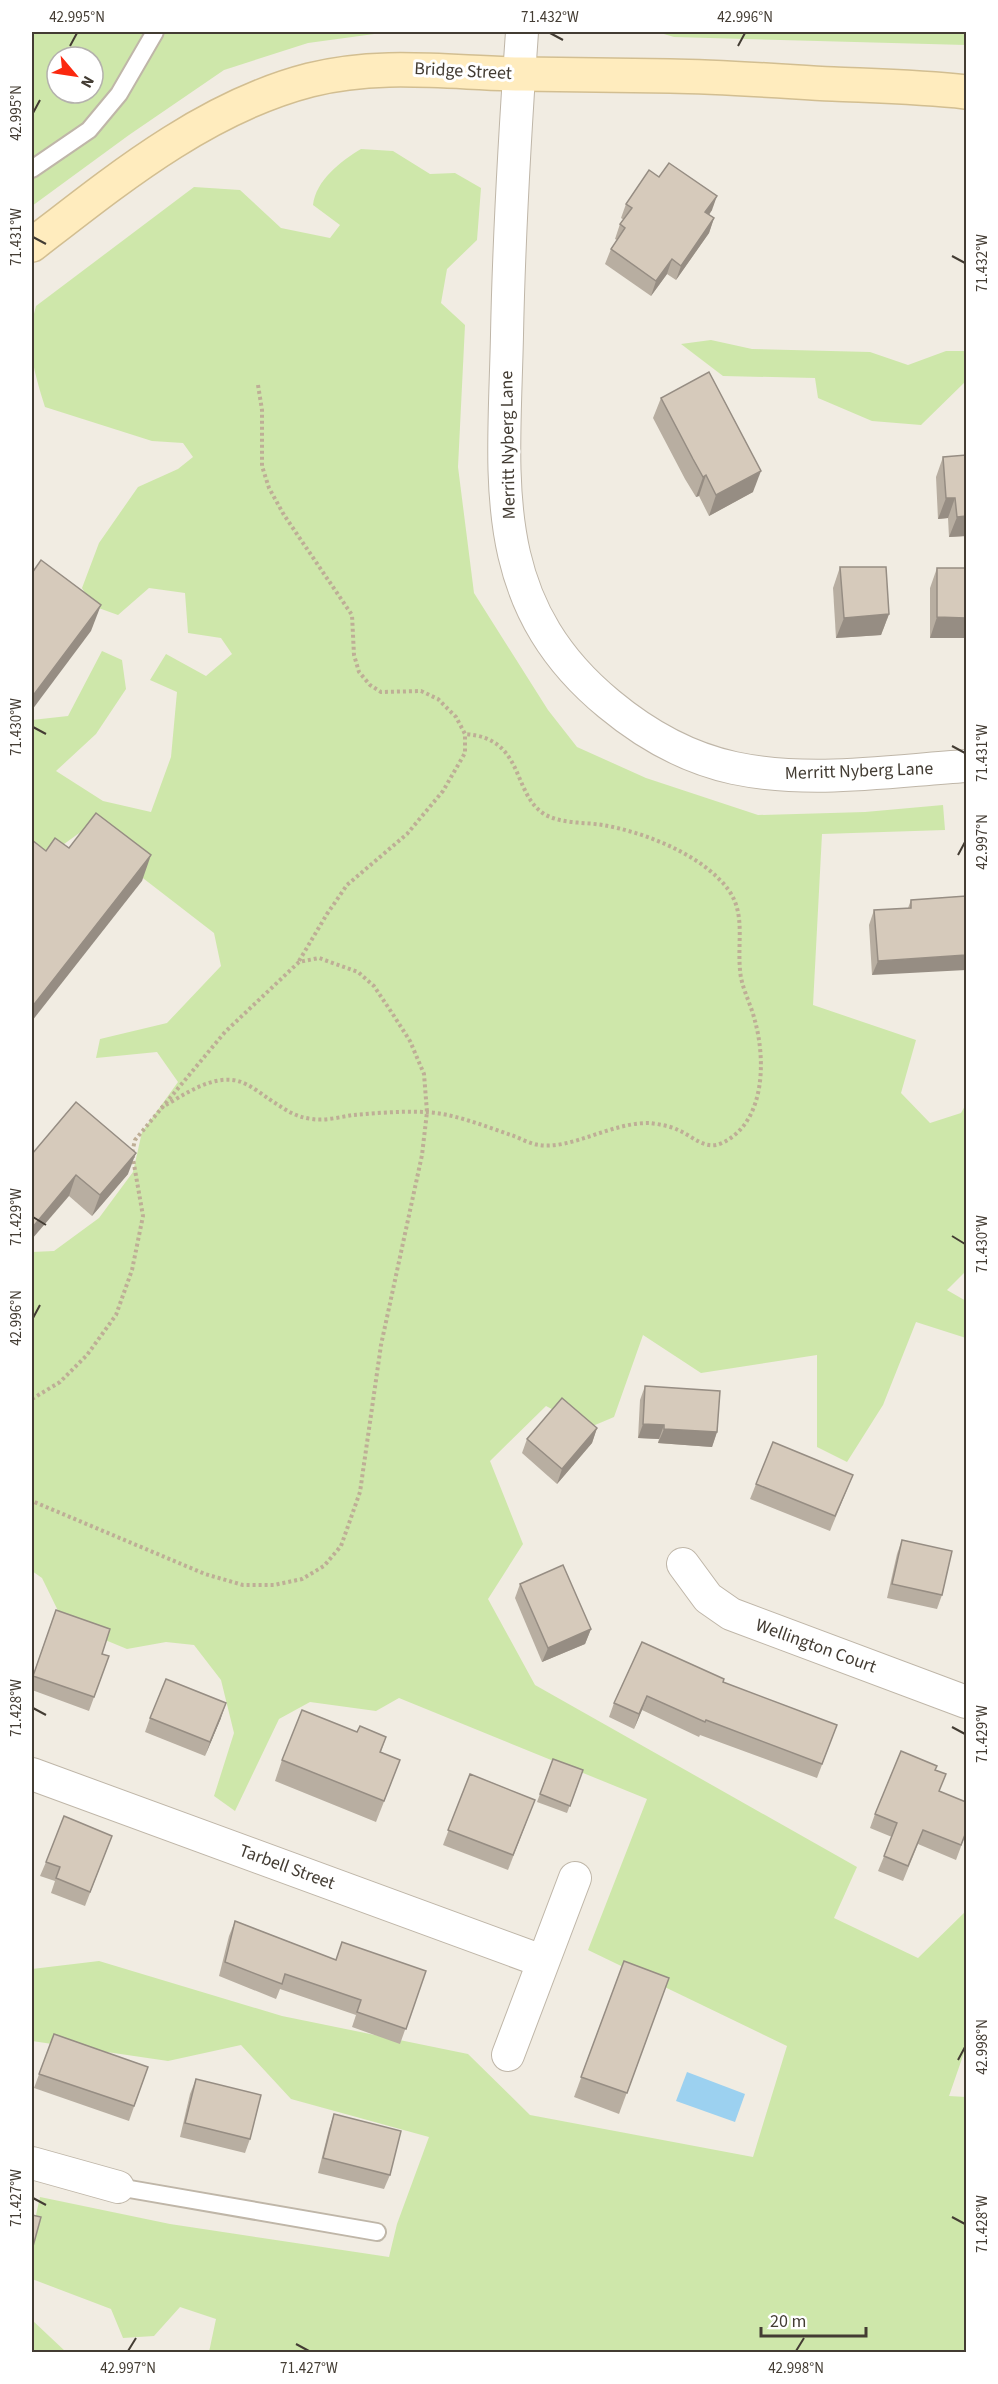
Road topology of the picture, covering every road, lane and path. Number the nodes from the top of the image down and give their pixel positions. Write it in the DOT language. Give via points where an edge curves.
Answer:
graph roads {
  1 [pos="155,32"];
  2 [pos="522,32"];
  3 [pos="519,74"];
  4 [pos="959,90"];
  5 [pos="32,169"];
  6 [pos="32,245"];
  7 [pos="258,385"];
  8 [pos="465,735"];
  9 [pos="966,766"];
  10 [pos="299,962"];
  11 [pos="158,1110"];
  12 [pos="427,1112"];
  13 [pos="32,1399"];
  14 [pos="32,1501"];
  15 [pos="683,1564"];
  16 [pos="966,1702"];
  17 [pos="32,1773"];
  18 [pos="575,1878"];
  19 [pos="542,1961"];
  20 [pos="508,2055"];
  21 [pos="32,2163"];
  22 [pos="118,2187"];
  23 [pos="377,2232"];
  1 -- 5 [label="lane" via="119,94 89,130"];
  2 -- 3 [label="street, Merritt Nyberg Lane"];
  3 -- 4 [label="street, Bridge Street" via="673,76"];
  3 -- 6 [label="street, Bridge Street" via="400,68 357,71 266,94 183,136"];
  3 -- 9 [label="street, Merritt Nyberg Lane" via="507,306 504,470 512,550 541,626 563,660 592,690 656,737 693,755 731,767 812,776"];
  7 -- 8 [label="path" via="262,466 269,488 352,615 359,672 381,692 421,691 438,699 456,717"];
  8 -- 10 [label="path" via="465,753 443,791 407,834 347,885"];
  8 -- 12 [label="path" via="478,735 505,752 532,803 545,814 626,830 663,843 720,879 734,897 741,922 740,971 756,1024 758,1096 748,1123 720,1144 712,1145 652,1123 624,1124 559,1144 539,1145"];
  10 -- 11 [label="path" via="225,1032"];
  10 -- 12 [label="path" via="319,958 339,964 358,972 374,986 410,1041 424,1074"];
  11 -- 12 [label="path" via="194,1089 236,1080 294,1116 315,1120"];
  11 -- 13 [label="path" via="135,1140 132,1153 143,1216 132,1270 116,1315 87,1355 60,1382"];
  12 -- 14 [label="path" via="422,1155 381,1345 360,1491 341,1546 324,1566 302,1580 243,1585 205,1574"];
  15 -- 16 [label="street, Wellington Court" via="708,1598 730,1614"];
  17 -- 19 [label="street, Tarbell Street"];
  18 -- 19 [label="street"];
  19 -- 20 [label="street"];
  21 -- 22 [label="street"];
  22 -- 23 [label="lane"];
}
